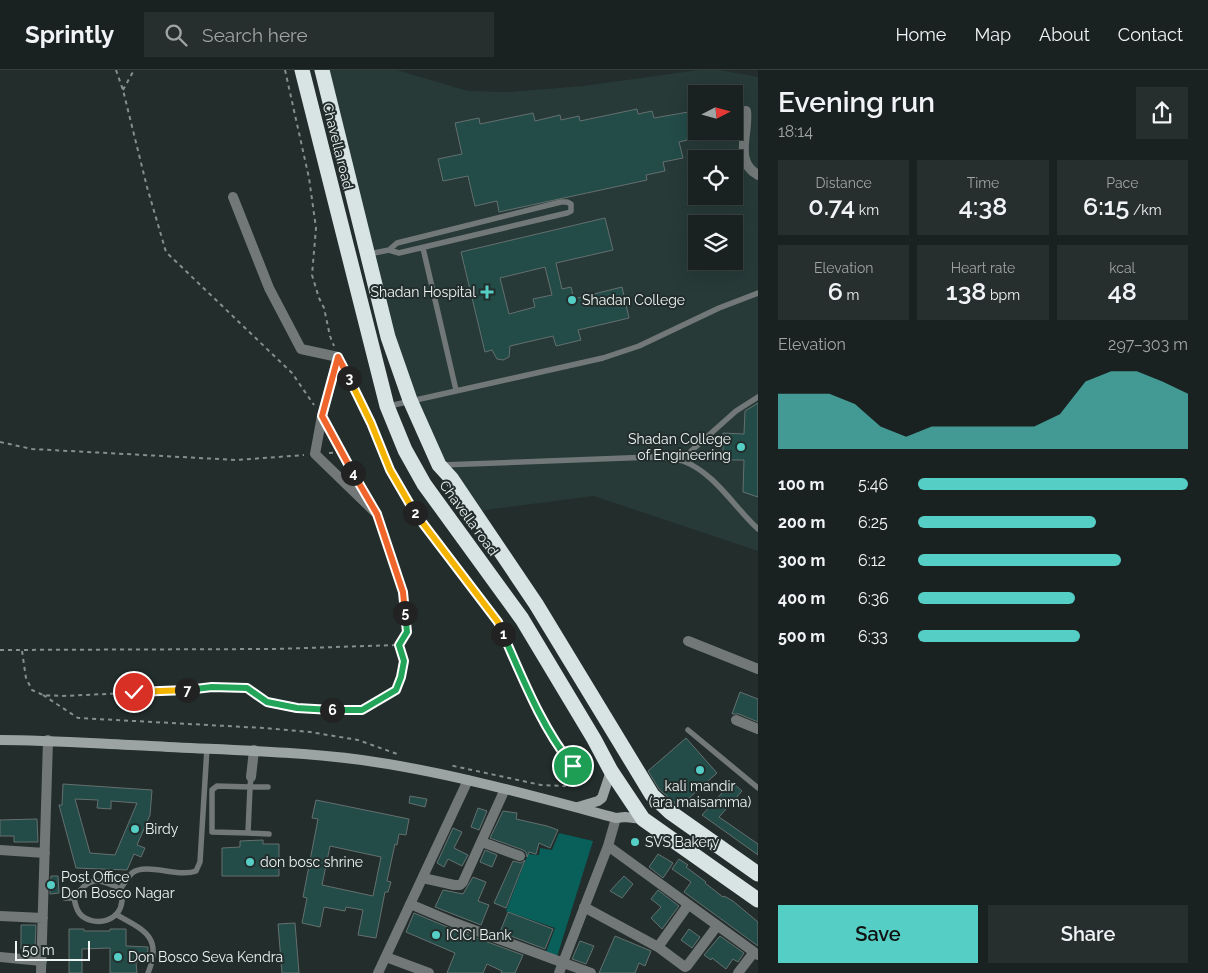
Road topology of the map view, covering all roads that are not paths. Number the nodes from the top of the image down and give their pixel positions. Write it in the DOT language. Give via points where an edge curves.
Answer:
graph roads {
  1 [pos="302,70"];
  2 [pos="322,70"];
  3 [pos="746,111"];
  4 [pos="758,175"];
  5 [pos="233,197"];
  6 [pos="423,248"];
  7 [pos="389,250"];
  8 [pos="367,254"];
  9 [pos="758,293"];
  10 [pos="456,390"];
  11 [pos="758,397"];
  12 [pos="410,400"];
  13 [pos="387,406"];
  14 [pos="681,460"];
  15 [pos="439,465"];
  16 [pos="377,514"];
  17 [pos="758,529"];
  18 [pos="688,641"];
  19 [pos="758,669"];
  20 [pos="736,720"];
  21 [pos="758,729"];
  22 [pos="688,730"];
  23 [pos="0,740"];
  24 [pos="48,740"];
  25 [pos="207,748"];
  26 [pos="254,750"];
  27 [pos="611,771"];
  28 [pos="468,780"];
  29 [pos="251,782"];
  30 [pos="268,787"];
  31 [pos="758,788"];
  32 [pos="505,789"];
  33 [pos="578,807"];
  34 [pos="616,818"];
  35 [pos="643,819"];
  36 [pos="248,833"];
  37 [pos="269,834"];
  38 [pos="482,842"];
  39 [pos="608,846"];
  40 [pos="0,850"];
  41 [pos="45,853"];
  42 [pos="520,856"];
  43 [pos="758,874"];
  44 [pos="422,878"];
  45 [pos="120,889"];
  46 [pos="65,898"];
  47 [pos="74,898"];
  48 [pos="758,900"];
  49 [pos="410,904"];
  50 [pos="688,905"];
  51 [pos="584,908"];
  52 [pos="117,915"];
  53 [pos="0,916"];
  54 [pos="43,918"];
  55 [pos="717,926"];
  56 [pos="658,947"];
  57 [pos="756,953"];
  58 [pos="0,957"];
  59 [pos="386,957"];
  60 [pos="42,961"];
  61 [pos="563,962"];
  62 [pos="42,973"];
  63 [pos="148,973"];
  64 [pos="378,973"];
  65 [pos="429,973"];
  66 [pos="559,973"];
  67 [pos="592,973"];
  68 [pos="738,973"];
  1 -- 13 [label="highway, Chavella road"];
  2 -- 8 [label="highway, Chavella road"];
  3 -- 4 [label="street" via="742,150 751,171"];
  5 -- 16 [label="street" via="269,288 300,349 338,357 315,454"];
  6 -- 7 [label="lane" via="399,253"];
  6 -- 7 [label="lane" via="567,214 571,211 571,204 560,202 397,243"];
  6 -- 10 [label="lane"];
  7 -- 8 [label="lane"];
  8 -- 12 [label="highway, Chavella road" via="388,337"];
  9 -- 10 [label="lane" via="639,346 604,358"];
  10 -- 12 [label="lane"];
  11 -- 14 [label="lane" via="736,411"];
  12 -- 13 [label="lane"];
  12 -- 15 [label="highway, Chavella road"];
  13 -- 27 [label="highway, Chavella road" via="405,450 424,484 522,619"];
  14 -- 15 [label="lane" via="652,457"];
  14 -- 17 [label="lane" via="697,467 716,484"];
  15 -- 43 [label="highway, Chavella road" via="536,604 652,795 670,812"];
  18 -- 19 [label="street"];
  20 -- 21 [label="street"];
  22 -- 31 [label="lane"];
  23 -- 24 [label="main road"];
  24 -- 25 [label="main road"];
  24 -- 41 [label="street"];
  25 -- 26 [label="main road"];
  25 -- 45 [label="lane" via="196,871 141,870 132,873"];
  26 -- 28 [label="main road" via="362,760"];
  26 -- 29 [label="street"];
  27 -- 33 [label="main road" via="602,798"];
  27 -- 35 [label="highway, Chavella road"];
  28 -- 32 [label="main road"];
  28 -- 44 [label="street"];
  29 -- 30 [label="lane"];
  29 -- 36 [label="lane"];
  29 -- 36 [label="lane" via="217,786 212,790 212,832"];
  32 -- 33 [label="main road"];
  32 -- 38 [label="street"];
  33 -- 34 [label="main road"];
  34 -- 35 [label="main road"];
  34 -- 39 [label="street"];
  35 -- 48 [label="highway, Chavella road"];
  36 -- 37 [label="lane"];
  38 -- 42 [label="street"];
  38 -- 44 [label="street" via="460,885"];
  39 -- 50 [label="street"];
  39 -- 51 [label="street"];
  40 -- 41 [label="street"];
  41 -- 54 [label="street"];
  44 -- 49 [label="street"];
  45 -- 47 [label="lane" via="106,881 97,881 85,884"];
  45 -- 52 [label="lane" via="122,901"];
  46 -- 47 [label="lane"];
  47 -- 52 [label="lane" via="81,915 94,922 107,921"];
  49 -- 59 [label="street"];
  49 -- 61 [label="street"];
  50 -- 55 [label="street"];
  50 -- 56 [label="street"];
  51 -- 56 [label="street"];
  51 -- 61 [label="street"];
  52 -- 63 [label="lane" via="145,931 152,941 154,952"];
  53 -- 54 [label="street"];
  54 -- 60 [label="street"];
  55 -- 56 [label="street" via="686,967"];
  55 -- 57 [label="street"];
  57 -- 68 [label="street"];
  58 -- 60 [label="street"];
  59 -- 64 [label="street"];
  59 -- 65 [label="street"];
  60 -- 62 [label="street"];
  61 -- 66 [label="street"];
  61 -- 67 [label="street"];
}
